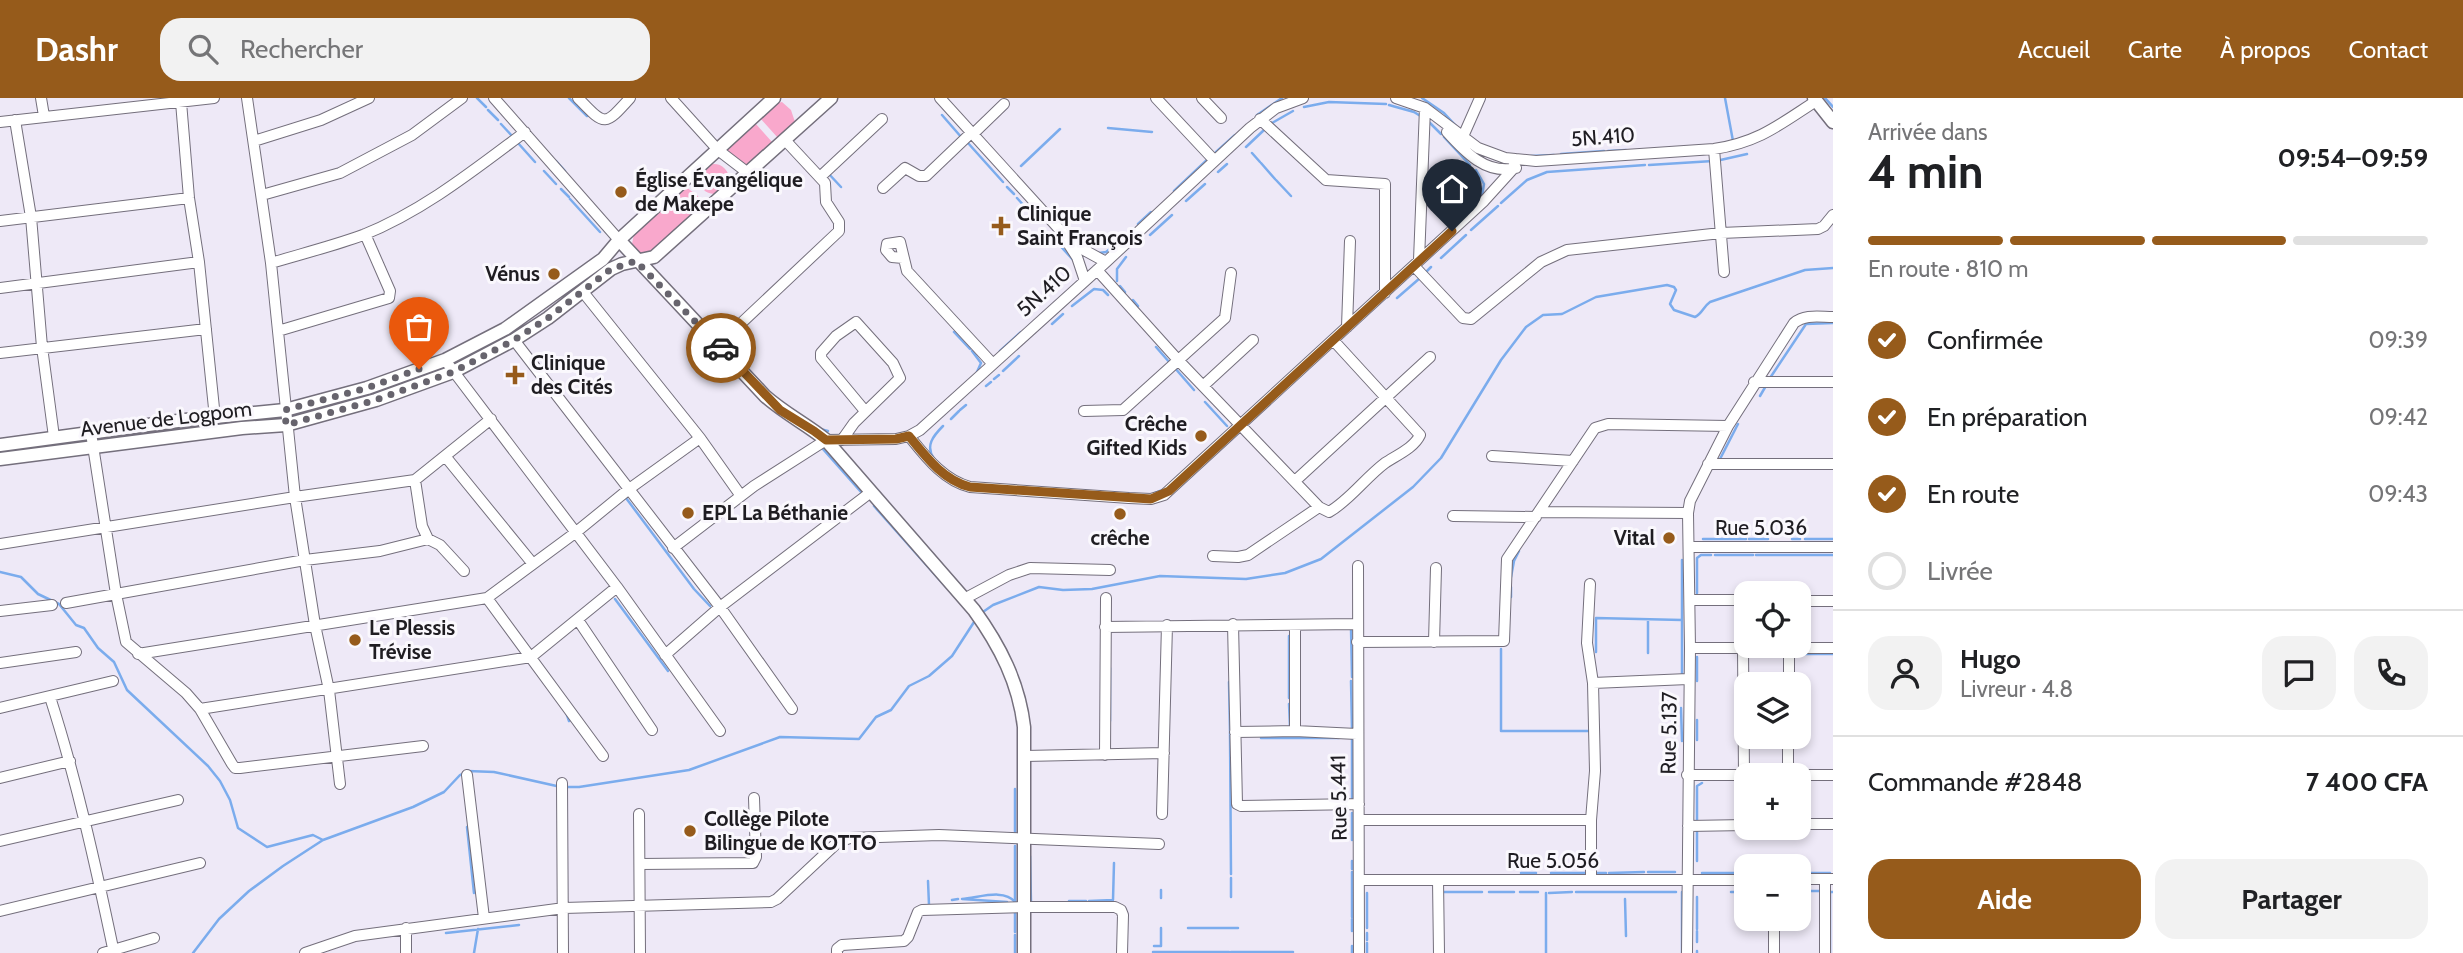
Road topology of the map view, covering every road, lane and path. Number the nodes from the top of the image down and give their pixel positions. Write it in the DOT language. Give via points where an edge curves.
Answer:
graph roads {
  1 [pos="41,98"];
  2 [pos="214,98"];
  3 [pos="247,98"];
  4 [pos="369,98"];
  5 [pos="462,98"];
  6 [pos="495,98"];
  7 [pos="578,98"];
  8 [pos="631,98"];
  9 [pos="671,98"];
  10 [pos="774,98"];
  11 [pos="831,98"];
  12 [pos="940,98"];
  13 [pos="1156,98"];
  14 [pos="1202,98"];
  15 [pos="1303,98"];
  16 [pos="1396,98"];
  17 [pos="1480,98"];
  18 [pos="1815,99"];
  19 [pos="181,102"];
  20 [pos="1004,104"];
  21 [pos="1428,110"];
  22 [pos="44,116"];
  23 [pos="1221,118"];
  24 [pos="15,120"];
  25 [pos="882,120"];
  26 [pos="1260,120"];
  27 [pos="0,122"];
  28 [pos="1833,122"];
  29 [pos="525,132"];
  30 [pos="972,134"];
  31 [pos="785,140"];
  32 [pos="254,141"];
  33 [pos="1461,141"];
  34 [pos="1714,149"];
  35 [pos="718,150"];
  36 [pos="1214,160"];
  37 [pos="1514,164"];
  38 [pos="748,173"];
  39 [pos="820,177"];
  40 [pos="884,188"];
  41 [pos="261,195"];
  42 [pos="189,198"];
  43 [pos="1833,215"];
  44 [pos="31,217"];
  45 [pos="0,221"];
  46 [pos="1060,230"];
  47 [pos="1721,233"];
  48 [pos="365,234"];
  49 [pos="620,240"];
  50 [pos="1350,241"];
  51 [pos="903,258"];
  52 [pos="636,261"];
  53 [pos="200,262"];
  54 [pos="1106,262"];
  55 [pos="271,263"];
  56 [pos="1417,263"];
  57 [pos="1097,270"];
  58 [pos="1724,272"];
  59 [pos="1231,273"];
  60 [pos="1085,281"];
  61 [pos="36,284"];
  62 [pos="0,288"];
  63 [pos="583,292"];
  64 [pos="1385,293"];
  65 [pos="1833,317"];
  66 [pos="1347,327"];
  67 [pos="206,329"];
  68 [pos="278,331"];
  69 [pos="514,340"];
  70 [pos="1252,341"];
  71 [pos="1333,341"];
  72 [pos="718,345"];
  73 [pos="42,347"];
  74 [pos="0,353"];
  75 [pos="1430,357"];
  76 [pos="445,360"];
  77 [pos="1178,360"];
  78 [pos="992,363"];
  79 [pos="453,372"];
  80 [pos="1754,382"];
  81 [pos="1833,382"];
  82 [pos="1203,386"];
  83 [pos="1386,397"];
  84 [pos="285,410"];
  85 [pos="865,411"];
  86 [pos="1084,411"];
  87 [pos="215,418"];
  88 [pos="491,419"];
  89 [pos="286,425"];
  90 [pos="1240,426"];
  91 [pos="1728,426"];
  92 [pos="91,433"];
  93 [pos="909,436"];
  94 [pos="54,437"];
  95 [pos="700,438"];
  96 [pos="826,440"];
  97 [pos="842,440"];
  98 [pos="0,445"];
  99 [pos="93,447"];
  100 [pos="445,456"];
  101 [pos="1492,456"];
  102 [pos="0,459"];
  103 [pos="1573,461"];
  104 [pos="1708,464"];
  105 [pos="1833,464"];
  106 [pos="415,480"];
  107 [pos="1295,481"];
  108 [pos="629,489"];
  109 [pos="871,492"];
  110 [pos="295,496"];
  111 [pos="741,496"];
  112 [pos="1319,507"];
  113 [pos="1688,513"];
  114 [pos="1537,515"];
  115 [pos="1453,516"];
  116 [pos="105,528"];
  117 [pos="575,533"];
  118 [pos="428,539"];
  119 [pos="0,544"];
  120 [pos="1689,547"];
  121 [pos="1833,547"];
  122 [pos="673,548"];
  123 [pos="1213,556"];
  124 [pos="305,561"];
  125 [pos="533,564"];
  126 [pos="1358,566"];
  127 [pos="1436,568"];
  128 [pos="1110,570"];
  129 [pos="464,571"];
  130 [pos="1590,584"];
  131 [pos="617,587"];
  132 [pos="116,594"];
  133 [pos="487,598"];
  134 [pos="1106,598"];
  135 [pos="964,599"];
  136 [pos="1690,600"];
  137 [pos="1734,600"];
  138 [pos="1811,601"];
  139 [pos="1833,601"];
  140 [pos="66,603"];
  141 [pos="52,605"];
  142 [pos="720,607"];
  143 [pos="0,611"];
  144 [pos="578,620"];
  145 [pos="1233,624"];
  146 [pos="1357,624"];
  147 [pos="316,625"];
  148 [pos="1167,625"];
  149 [pos="1295,625"];
  150 [pos="1105,626"];
  151 [pos="1357,642"];
  152 [pos="1434,642"];
  153 [pos="1690,648"];
  154 [pos="1734,648"];
  155 [pos="1811,648"];
  156 [pos="1833,648"];
  157 [pos="76,652"];
  158 [pos="138,653"];
  159 [pos="665,655"];
  160 [pos="531,657"];
  161 [pos="1743,658"];
  162 [pos="0,663"];
  163 [pos="1688,679"];
  164 [pos="113,681"];
  165 [pos="1593,683"];
  166 [pos="329,690"];
  167 [pos="50,696"];
  168 [pos="0,708"];
  169 [pos="200,709"];
  170 [pos="792,709"];
  171 [pos="652,730"];
  172 [pos="720,731"];
  173 [pos="1295,731"];
  174 [pos="1235,732"];
  175 [pos="1357,734"];
  176 [pos="423,746"];
  177 [pos="1164,753"];
  178 [pos="1105,755"];
  179 [pos="337,756"];
  180 [pos="603,756"];
  181 [pos="1025,756"];
  182 [pos="70,761"];
  183 [pos="1744,763"];
  184 [pos="467,775"];
  185 [pos="1687,775"];
  186 [pos="1734,775"];
  187 [pos="1811,775"];
  188 [pos="1833,775"];
  189 [pos="0,778"];
  190 [pos="562,783"];
  191 [pos="340,784"];
  192 [pos="754,797"];
  193 [pos="178,800"];
  194 [pos="1359,804"];
  195 [pos="639,814"];
  196 [pos="1162,814"];
  197 [pos="1360,820"];
  198 [pos="1591,820"];
  199 [pos="85,822"];
  200 [pos="1811,824"];
  201 [pos="1833,824"];
  202 [pos="1734,825"];
  203 [pos="1688,826"];
  204 [pos="1024,837"];
  205 [pos="0,841"];
  206 [pos="1158,844"];
  207 [pos="200,863"];
  208 [pos="640,864"];
  209 [pos="1811,879"];
  210 [pos="1829,879"];
  211 [pos="1359,880"];
  212 [pos="1438,880"];
  213 [pos="1591,880"];
  214 [pos="1734,880"];
  215 [pos="1688,881"];
  216 [pos="101,886"];
  217 [pos="641,906"];
  218 [pos="1024,907"];
  219 [pos="564,908"];
  220 [pos="0,911"];
  221 [pos="484,918"];
  222 [pos="406,928"];
  223 [pos="1774,931"];
  224 [pos="154,938"];
  225 [pos="329,948"];
  226 [pos="110,952"];
  227 [pos="305,953"];
  228 [pos="406,953"];
  229 [pos="563,953"];
  230 [pos="640,953"];
  231 [pos="837,953"];
  232 [pos="1024,953"];
  233 [pos="1122,953"];
  234 [pos="1359,953"];
  235 [pos="1438,953"];
  236 [pos="1687,953"];
  237 [pos="1774,953"];
  238 [pos="1825,953"];
  1 -- 22 [label="street"];
  2 -- 19 [label="street"];
  3 -- 32 [label="street"];
  4 -- 32 [label="street" via="321,120"];
  5 -- 41 [label="street" via="430,123 340,173"];
  6 -- 29 [label="street"];
  7 -- 8 [label="street" via="597,118 607,120"];
  9 -- 35 [label="street"];
  10 -- 35 [label="main road, Avenue de Logpom"];
  11 -- 31 [label="main road, Avenue de Logpom"];
  12 -- 30 [label="street"];
  13 -- 36 [label="street"];
  14 -- 23 [label="street"];
  15 -- 26 [label="street, 5N.410"];
  16 -- 21 [label="street, 5N.410"];
  17 -- 33 [label="street"];
  18 -- 28 [label="main road"];
  18 -- 34 [label="street, 5N.410" via="1753,140"];
  19 -- 22 [label="street"];
  19 -- 42 [label="street"];
  20 -- 30 [label="street"];
  21 -- 33 [label="street, 5N.410"];
  21 -- 56 [label="street"];
  22 -- 24 [label="street"];
  24 -- 27 [label="street"];
  24 -- 44 [label="street"];
  25 -- 39 [label="street"];
  26 -- 36 [label="street, 5N.410"];
  26 -- 64 [label="street" via="1326,180 1385,184"];
  29 -- 48 [label="street" via="453,185"];
  29 -- 49 [label="street"];
  30 -- 40 [label="street" via="926,176 905,168"];
  30 -- 46 [label="street"];
  31 -- 38 [label="main road, Avenue de Logpom"];
  31 -- 39 [label="street"];
  32 -- 41 [label="street"];
  33 -- 37 [label="street, 5N.410"];
  34 -- 37 [label="street, 5N.410"];
  34 -- 47 [label="street"];
  35 -- 38 [label="street"];
  35 -- 49 [label="main road, Avenue de Logpom"];
  36 -- 54 [label="street, 5N.410"];
  37 -- 56 [label="street" via="1484,201"];
  38 -- 52 [label="main road, Avenue de Logpom" via="654,257"];
  39 -- 72 [label="street" via="839,231"];
  41 -- 55 [label="street"];
  42 -- 44 [label="street"];
  42 -- 53 [label="street"];
  43 -- 47 [label="street" via="1818,229"];
  44 -- 45 [label="street"];
  44 -- 61 [label="street"];
  46 -- 54 [label="street"];
  46 -- 60 [label="street"];
  47 -- 56 [label="street" via="1567,250 1541,261 1471,319 1463,318"];
  47 -- 58 [label="street"];
  48 -- 55 [label="street"];
  48 -- 68 [label="street" via="390,291 388,298"];
  49 -- 52 [label="main road"];
  49 -- 76 [label="main road, Avenue de Logpom" via="603,259 505,329"];
  50 -- 66 [label="street"];
  51 -- 78 [label="street" via="907,271"];
  52 -- 63 [label="main road, Avenue de Logpom" via="611,269"];
  52 -- 72 [label="main road"];
  53 -- 61 [label="street"];
  53 -- 67 [label="street"];
  54 -- 57 [label="street, 5N.410"];
  55 -- 68 [label="street"];
  56 -- 64 [label="street"];
  57 -- 60 [label="street, 5N.410"];
  57 -- 77 [label="street"];
  59 -- 77 [label="street" via="1225,318"];
  60 -- 78 [label="street, 5N.410"];
  61 -- 62 [label="street"];
  61 -- 73 [label="street"];
  63 -- 69 [label="main road, Avenue de Logpom"];
  63 -- 95 [label="street"];
  64 -- 66 [label="street"];
  65 -- 80 [label="street" via="1800,318"];
  66 -- 71 [label="street"];
  67 -- 73 [label="street"];
  67 -- 87 [label="street"];
  68 -- 84 [label="street"];
  69 -- 79 [label="main road, Avenue de Logpom"];
  69 -- 108 [label="street"];
  70 -- 82 [label="street"];
  71 -- 83 [label="street"];
  71 -- 90 [label="street"];
  72 -- 96 [label="main road" via="780,410"];
  73 -- 74 [label="street"];
  73 -- 94 [label="street"];
  75 -- 83 [label="street"];
  76 -- 79 [label="street"];
  76 -- 84 [label="main road, Avenue de Logpom"];
  77 -- 82 [label="street"];
  77 -- 86 [label="street" via="1123,410"];
  78 -- 93 [label="street, 5N.410"];
  79 -- 88 [label="street"];
  79 -- 89 [label="main road, Avenue de Logpom"];
  80 -- 81 [label="street"];
  80 -- 91 [label="street"];
  82 -- 90 [label="street"];
  83 -- 107 [label="street"];
  83 -- 112 [label="street" via="1417,430 1419,439 1331,511"];
  84 -- 87 [label="main road, Avenue de Logpom"];
  84 -- 89 [label="street"];
  85 -- 85 [label="street" via="900,374 856,322 835,336 821,358"];
  85 -- 97 [label="street"];
  87 -- 92 [label="main road, Avenue de Logpom"];
  88 -- 100 [label="street"];
  88 -- 117 [label="street"];
  89 -- 99 [label="main road, Avenue de Logpom"];
  89 -- 110 [label="street"];
  90 -- 93 [label="street" via="1169,491 1151,499 956,484"];
  90 -- 107 [label="street"];
  91 -- 103 [label="street" via="1601,425"];
  91 -- 104 [label="street"];
  92 -- 94 [label="main road, Avenue de Logpom"];
  92 -- 99 [label="street"];
  93 -- 97 [label="street"];
  94 -- 98 [label="main road, Avenue de Logpom"];
  95 -- 108 [label="street"];
  95 -- 111 [label="street"];
  96 -- 97 [label="street"];
  96 -- 109 [label="main road"];
  96 -- 111 [label="street"];
  99 -- 102 [label="main road, Avenue de Logpom"];
  99 -- 116 [label="street"];
  100 -- 106 [label="street"];
  100 -- 125 [label="street"];
  101 -- 103 [label="street"];
  103 -- 114 [label="street"];
  104 -- 105 [label="street"];
  104 -- 113 [label="street"];
  106 -- 110 [label="street"];
  106 -- 118 [label="street"];
  107 -- 112 [label="street"];
  108 -- 117 [label="street"];
  108 -- 122 [label="street"];
  109 -- 135 [label="main road"];
  109 -- 142 [label="street"];
  110 -- 116 [label="street"];
  110 -- 124 [label="street"];
  111 -- 122 [label="street"];
  112 -- 123 [label="street" via="1248,555"];
  113 -- 114 [label="street"];
  113 -- 120 [label="street, Rue 5.137"];
  114 -- 115 [label="street"];
  114 -- 152 [label="street" via="1507,559 1504,641"];
  116 -- 119 [label="street"];
  116 -- 132 [label="street"];
  117 -- 125 [label="street"];
  117 -- 131 [label="street"];
  118 -- 124 [label="street"];
  118 -- 129 [label="street"];
  120 -- 121 [label="street, Rue 5.036"];
  120 -- 136 [label="street, Rue 5.137"];
  122 -- 142 [label="street"];
  124 -- 132 [label="street"];
  124 -- 147 [label="street"];
  125 -- 133 [label="street"];
  126 -- 146 [label="street, Rue 5.441"];
  127 -- 152 [label="street"];
  128 -- 135 [label="street" via="1030,568"];
  130 -- 165 [label="street" via="1587,643"];
  131 -- 144 [label="street"];
  131 -- 159 [label="street"];
  132 -- 140 [label="street"];
  132 -- 158 [label="street" via="126,642"];
  133 -- 147 [label="street"];
  133 -- 160 [label="street"];
  134 -- 150 [label="street"];
  135 -- 181 [label="main road" via="989,631 1017,688"];
  136 -- 137 [label="street"];
  136 -- 153 [label="street, Rue 5.137"];
  138 -- 139 [label="street"];
  141 -- 143 [label="street"];
  142 -- 159 [label="street"];
  142 -- 170 [label="street"];
  144 -- 160 [label="street"];
  144 -- 171 [label="street"];
  145 -- 148 [label="street"];
  145 -- 149 [label="street"];
  145 -- 174 [label="street"];
  146 -- 149 [label="street"];
  146 -- 151 [label="street, Rue 5.441"];
  147 -- 158 [label="street"];
  147 -- 166 [label="street"];
  148 -- 150 [label="street"];
  148 -- 177 [label="street"];
  149 -- 173 [label="street"];
  150 -- 178 [label="street"];
  151 -- 152 [label="street"];
  151 -- 175 [label="street, Rue 5.441"];
  153 -- 154 [label="street"];
  153 -- 163 [label="street, Rue 5.137"];
  155 -- 156 [label="street"];
  157 -- 162 [label="street"];
  158 -- 169 [label="street"];
  159 -- 172 [label="street"];
  160 -- 166 [label="street"];
  160 -- 180 [label="street"];
  161 -- 183 [label="street"];
  163 -- 165 [label="street"];
  163 -- 185 [label="street, Rue 5.137"];
  164 -- 167 [label="street"];
  165 -- 198 [label="street"];
  166 -- 169 [label="street"];
  166 -- 179 [label="street"];
  167 -- 168 [label="street"];
  167 -- 182 [label="street"];
  169 -- 179 [label="street" via="235,768"];
  173 -- 174 [label="street"];
  173 -- 175 [label="street"];
  174 -- 194 [label="street" via="1237,804"];
  175 -- 194 [label="street, Rue 5.441"];
  176 -- 179 [label="street"];
  177 -- 178 [label="street"];
  177 -- 196 [label="street"];
  178 -- 181 [label="street"];
  179 -- 191 [label="street"];
  181 -- 204 [label="main road"];
  182 -- 189 [label="street"];
  182 -- 199 [label="street"];
  184 -- 221 [label="street"];
  185 -- 186 [label="street"];
  185 -- 203 [label="street, Rue 5.137"];
  187 -- 188 [label="street"];
  190 -- 219 [label="street"];
  192 -- 208 [label="street" via="753,863"];
  193 -- 199 [label="street"];
  194 -- 197 [label="street, Rue 5.441"];
  195 -- 208 [label="street"];
  197 -- 198 [label="street"];
  197 -- 211 [label="street, Rue 5.441"];
  198 -- 213 [label="street"];
  199 -- 205 [label="street"];
  199 -- 216 [label="street"];
  200 -- 201 [label="street"];
  202 -- 203 [label="street"];
  203 -- 215 [label="street, Rue 5.137"];
  204 -- 206 [label="street"];
  204 -- 217 [label="street" via="850,838 838,842 771,902"];
  204 -- 218 [label="main road"];
  207 -- 216 [label="street"];
  208 -- 217 [label="street"];
  209 -- 210 [label="street"];
  210 -- 238 [label="street"];
  211 -- 212 [label="street, Rue 5.056"];
  211 -- 234 [label="street, Rue 5.441"];
  212 -- 213 [label="street, Rue 5.056"];
  212 -- 235 [label="street"];
  213 -- 215 [label="street, Rue 5.056"];
  214 -- 215 [label="street, Rue 5.056"];
  215 -- 236 [label="street, Rue 5.137"];
  216 -- 220 [label="street"];
  216 -- 226 [label="street"];
  217 -- 219 [label="street"];
  217 -- 230 [label="street"];
  218 -- 231 [label="street" via="922,910 904,941 842,945"];
  218 -- 232 [label="main road"];
  218 -- 233 [label="street" via="1115,907 1123,915"];
  219 -- 221 [label="street"];
  219 -- 229 [label="street"];
  221 -- 222 [label="street"];
  222 -- 225 [label="street" via="355,936"];
  222 -- 228 [label="street"];
  223 -- 237 [label="street"];
  224 -- 226 [label="street"];
  225 -- 227 [label="street"];
}
